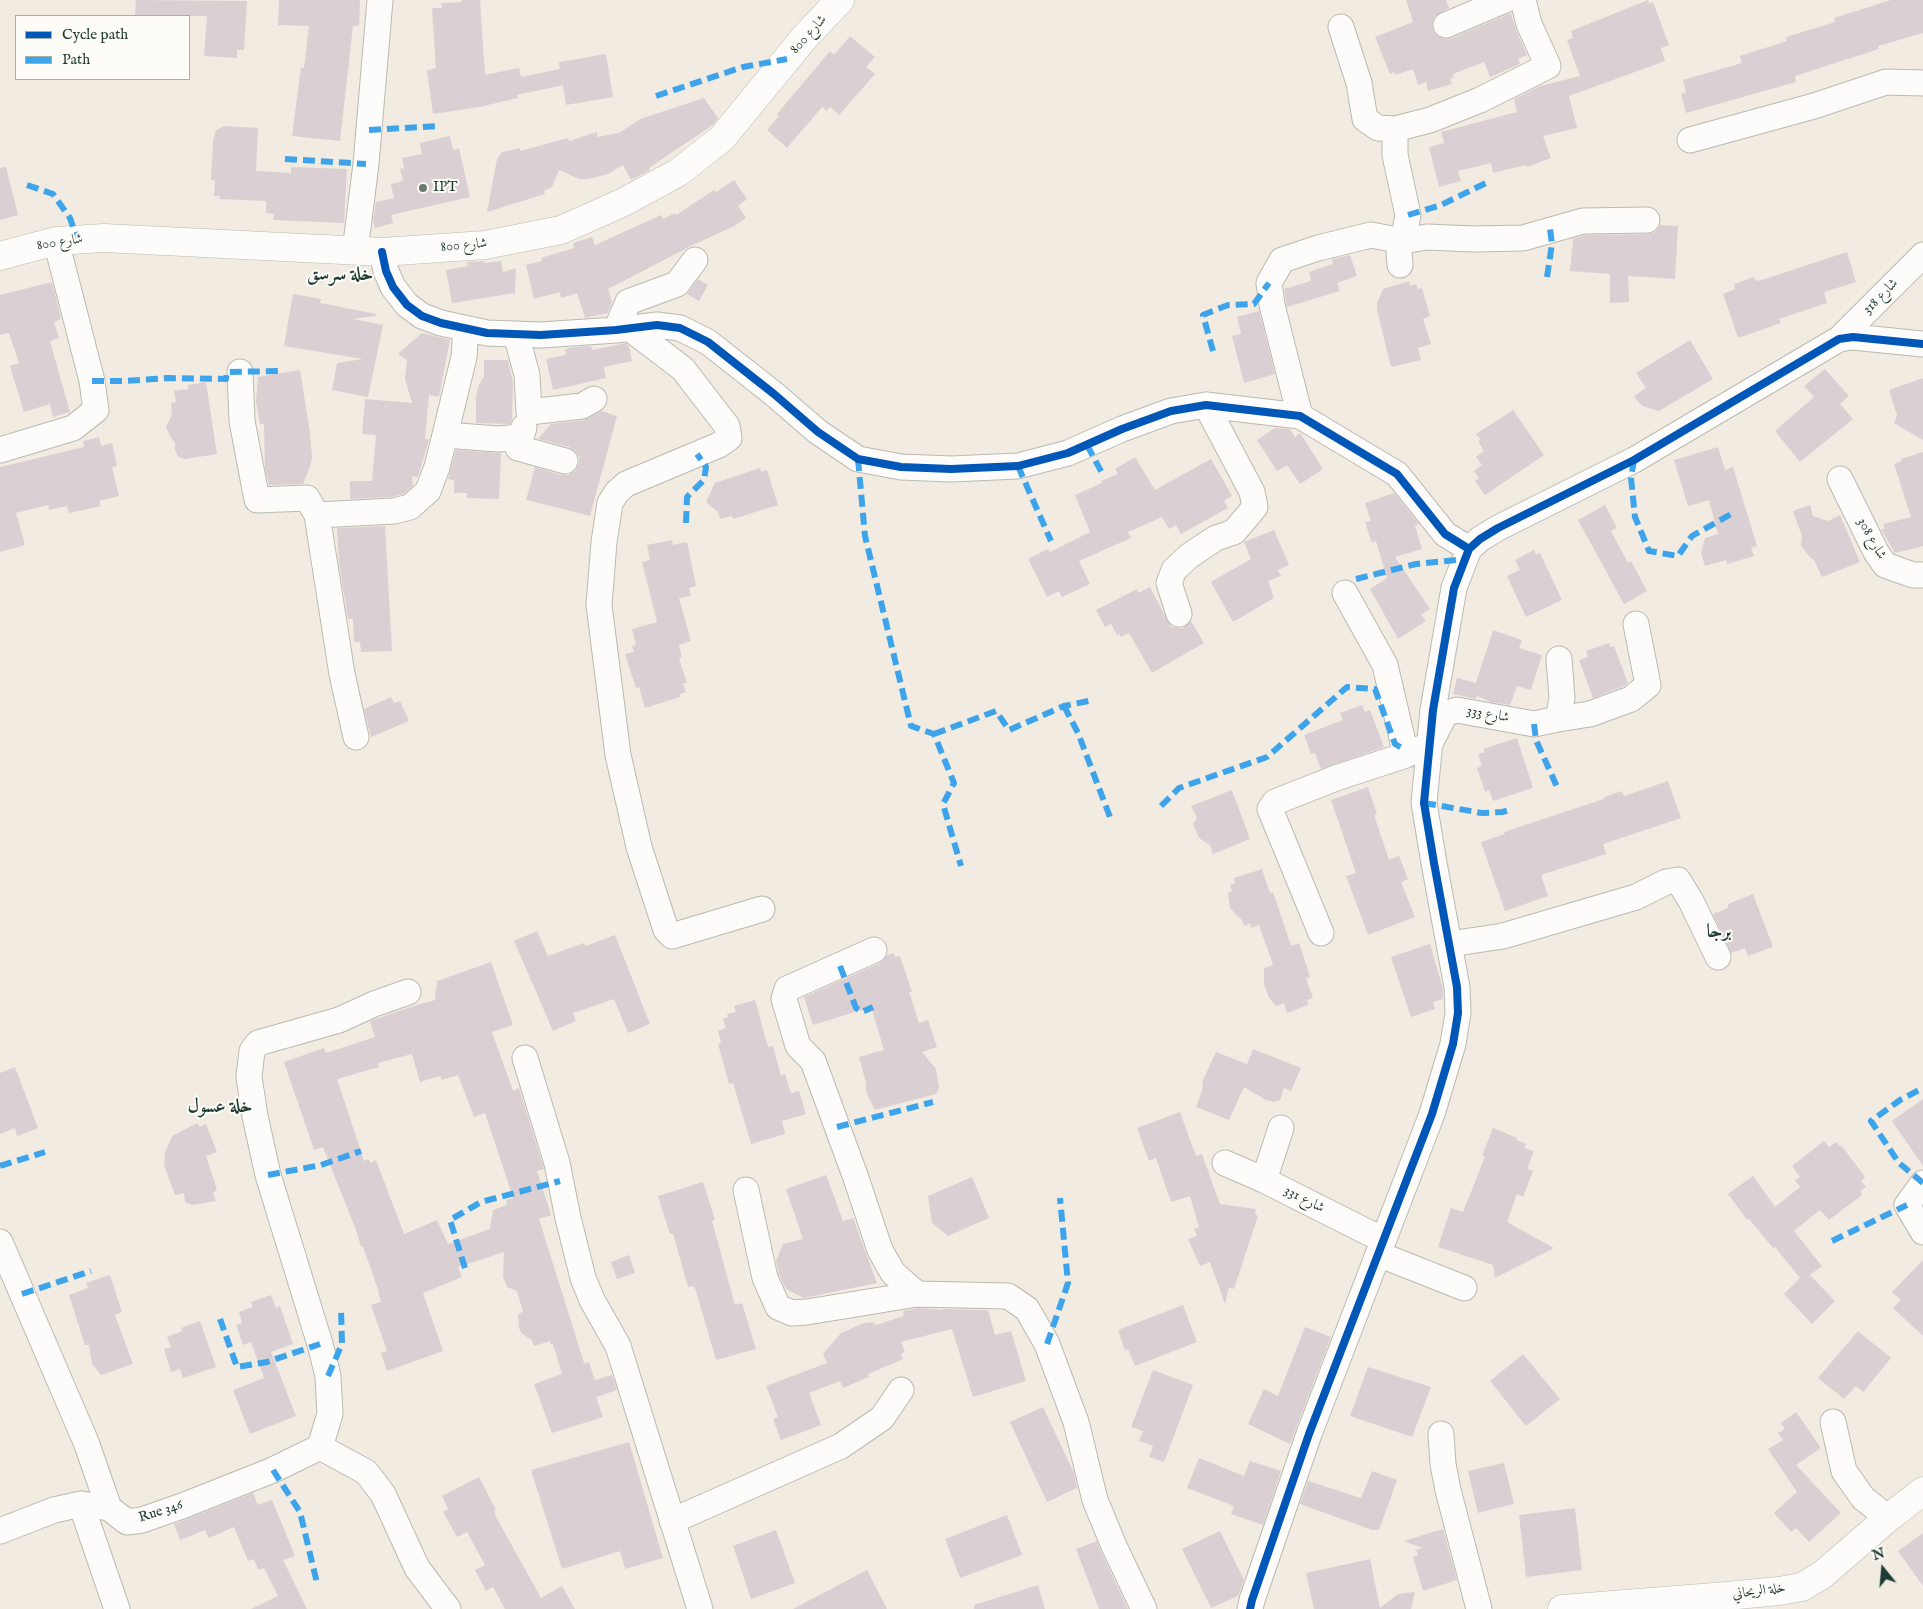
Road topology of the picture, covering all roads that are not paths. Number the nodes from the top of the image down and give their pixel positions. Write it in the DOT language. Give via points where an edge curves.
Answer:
graph roads {
  1 [pos="380,0"];
  2 [pos="840,0"];
  3 [pos="1505,0"];
  4 [pos="1523,0"];
  5 [pos="1446,25"];
  6 [pos="1341,27"];
  7 [pos="1923,83"];
  8 [pos="1395,129"];
  9 [pos="1690,140"];
  10 [pos="1646,220"];
  11 [pos="56,241"];
  12 [pos="355,251"];
  13 [pos="382,252"];
  14 [pos="1402,253"];
  15 [pos="1923,255"];
  16 [pos="0,256"];
  17 [pos="695,260"];
  18 [pos="466,329"];
  19 [pos="622,329"];
  20 [pos="516,334"];
  21 [pos="1839,339"];
  22 [pos="1921,341"];
  23 [pos="240,372"];
  24 [pos="594,399"];
  25 [pos="1206,405"];
  26 [pos="529,412"];
  27 [pos="1300,416"];
  28 [pos="445,435"];
  29 [pos="521,437"];
  30 [pos="0,450"];
  31 [pos="566,461"];
  32 [pos="1840,479"];
  33 [pos="317,515"];
  34 [pos="1469,549"];
  35 [pos="1923,575"];
  36 [pos="1345,593"];
  37 [pos="1180,614"];
  38 [pos="1636,624"];
  39 [pos="1559,659"];
  40 [pos="1558,720"];
  41 [pos="356,737"];
  42 [pos="1430,744"];
  43 [pos="1406,755"];
  44 [pos="762,909"];
  45 [pos="1322,933"];
  46 [pos="1450,944"];
  47 [pos="874,950"];
  48 [pos="1718,957"];
  49 [pos="408,992"];
  50 [pos="525,1058"];
  51 [pos="1281,1128"];
  52 [pos="1224,1163"];
  53 [pos="1264,1180"];
  54 [pos="1923,1183"];
  55 [pos="746,1190"];
  56 [pos="1923,1232"];
  57 [pos="0,1242"];
  58 [pos="1381,1247"];
  59 [pos="1464,1288"];
  60 [pos="917,1294"];
  61 [pos="901,1390"];
  62 [pos="1832,1422"];
  63 [pos="1441,1434"];
  64 [pos="320,1447"];
  65 [pos="1923,1491"];
  66 [pos="81,1504"];
  67 [pos="109,1508"];
  68 [pos="1888,1518"];
  69 [pos="672,1520"];
  70 [pos="0,1531"];
  71 [pos="1663,1605"];
  72 [pos="117,1609"];
  73 [pos="448,1609"];
  74 [pos="700,1609"];
  75 [pos="1144,1609"];
  76 [pos="1250,1609"];
  77 [pos="1478,1609"];
  78 [pos="1562,1609"];
  1 -- 12 [label="street"];
  2 -- 13 [label="main road, شارع 800" via="804,38 722,138 678,172 624,202 561,230 485,245"];
  3 -- 5 [label="street"];
  4 -- 8 [label="street" via="1529,24 1548,66 1480,100 1430,120"];
  6 -- 8 [label="street" via="1360,83 1365,119 1378,128"];
  7 -- 9 [label="street" via="1886,82 1814,106"];
  8 -- 14 [label="street" via="1396,155 1408,215"];
  10 -- 14 [label="street" via="1583,221 1523,238 1474,240 1427,237"];
  11 -- 12 [label="main road, شارع 800" via="104,238"];
  11 -- 16 [label="main road, شارع 800"];
  11 -- 30 [label="street" via="92,380 96,410 73,428"];
  12 -- 13 [label="main road, شارع 800"];
  13 -- 18 [label="street" via="393,287 406,305 422,316"];
  14 -- 27 [label="street" via="1371,235 1282,260 1269,283"];
  15 -- 21 [label="street, شارع 318"];
  17 -- 19 [label="street" via="677,284 628,302"];
  18 -- 20 [label="street"];
  18 -- 28 [label="street" via="464,357"];
  19 -- 20 [label="street"];
  19 -- 25 [label="street" via="657,325 680,328 708,342 818,432 858,459 901,467 1018,466 1068,453 1170,410"];
  19 -- 44 [label="street" via="683,369 727,426 728,438 719,445 626,484 610,503 599,605 618,755 633,819 666,930 672,936"];
  20 -- 26 [label="street" via="527,375"];
  21 -- 22 [label="street"];
  21 -- 34 [label="street" via="1634,460 1498,528"];
  23 -- 33 [label="street" via="242,421 257,500 307,498"];
  24 -- 26 [label="street" via="582,406"];
  25 -- 27 [label="street"];
  25 -- 37 [label="street" via="1252,492 1255,507 1234,532 1216,538 1174,570 1169,583"];
  26 -- 29 [label="street"];
  27 -- 34 [label="street" via="1397,474 1445,534"];
  28 -- 29 [label="street" via="498,439"];
  28 -- 33 [label="street" via="428,492 410,507 394,511"];
  29 -- 31 [label="street" via="518,448"];
  32 -- 35 [label="street, شارع 308" via="1885,565 1913,575"];
  33 -- 41 [label="street" via="342,674"];
  34 -- 42 [label="street" via="1454,588"];
  36 -- 43 [label="street" via="1385,665"];
  38 -- 40 [label="street, شارع 333" via="1648,685 1631,699 1590,714"];
  39 -- 40 [label="street" via="1562,698"];
  40 -- 42 [label="street, شارع 333" via="1534,724 1457,710 1444,714"];
  42 -- 43 [label="street"];
  42 -- 46 [label="street" via="1424,804"];
  43 -- 45 [label="street" via="1295,794 1275,802 1270,809"];
  46 -- 48 [label="street" via="1503,936 1636,897 1666,882 1678,880"];
  46 -- 58 [label="street" via="1458,1013 1453,1044 1432,1114"];
  47 -- 60 [label="street" via="787,989 784,999 798,1046 813,1061 880,1250 893,1273"];
  49 -- 64 [label="street" via="339,1020 258,1043 252,1051 249,1077 268,1175 328,1376 330,1414"];
  50 -- 69 [label="street" via="557,1163 583,1278 618,1346"];
  51 -- 53 [label="street"];
  52 -- 53 [label="street, شارع 331"];
  53 -- 58 [label="street, شارع 331"];
  54 -- 56 [label="street" via="1907,1205"];
  55 -- 60 [label="street" via="765,1278 778,1307 792,1313 807,1312"];
  57 -- 67 [label="street" via="86,1442"];
  58 -- 59 [label="street, شارع 331"];
  58 -- 76 [label="street" via="1309,1434"];
  60 -- 75 [label="street" via="1008,1296 1027,1309 1047,1344 1076,1422 1095,1500"];
  61 -- 69 [label="street" via="882,1418 841,1446"];
  62 -- 68 [label="street" via="1844,1471 1863,1498"];
  63 -- 77 [label="street" via="1448,1490"];
  64 -- 67 [label="street, Rue 346" via="273,1470 142,1520 127,1522"];
  64 -- 73 [label="street" via="366,1472 383,1494 417,1568"];
  65 -- 68 [label="main road, خلة الريحاني"];
  66 -- 67 [label="street, Rue 346"];
  66 -- 70 [label="street, Rue 346" via="54,1510"];
  66 -- 72 [label="street"];
  68 -- 71 [label="main road, خلة الريحاني" via="1822,1575 1802,1587"];
  69 -- 74 [label="street"];
  71 -- 78 [label="main road, خلة الريحاني"];
}
